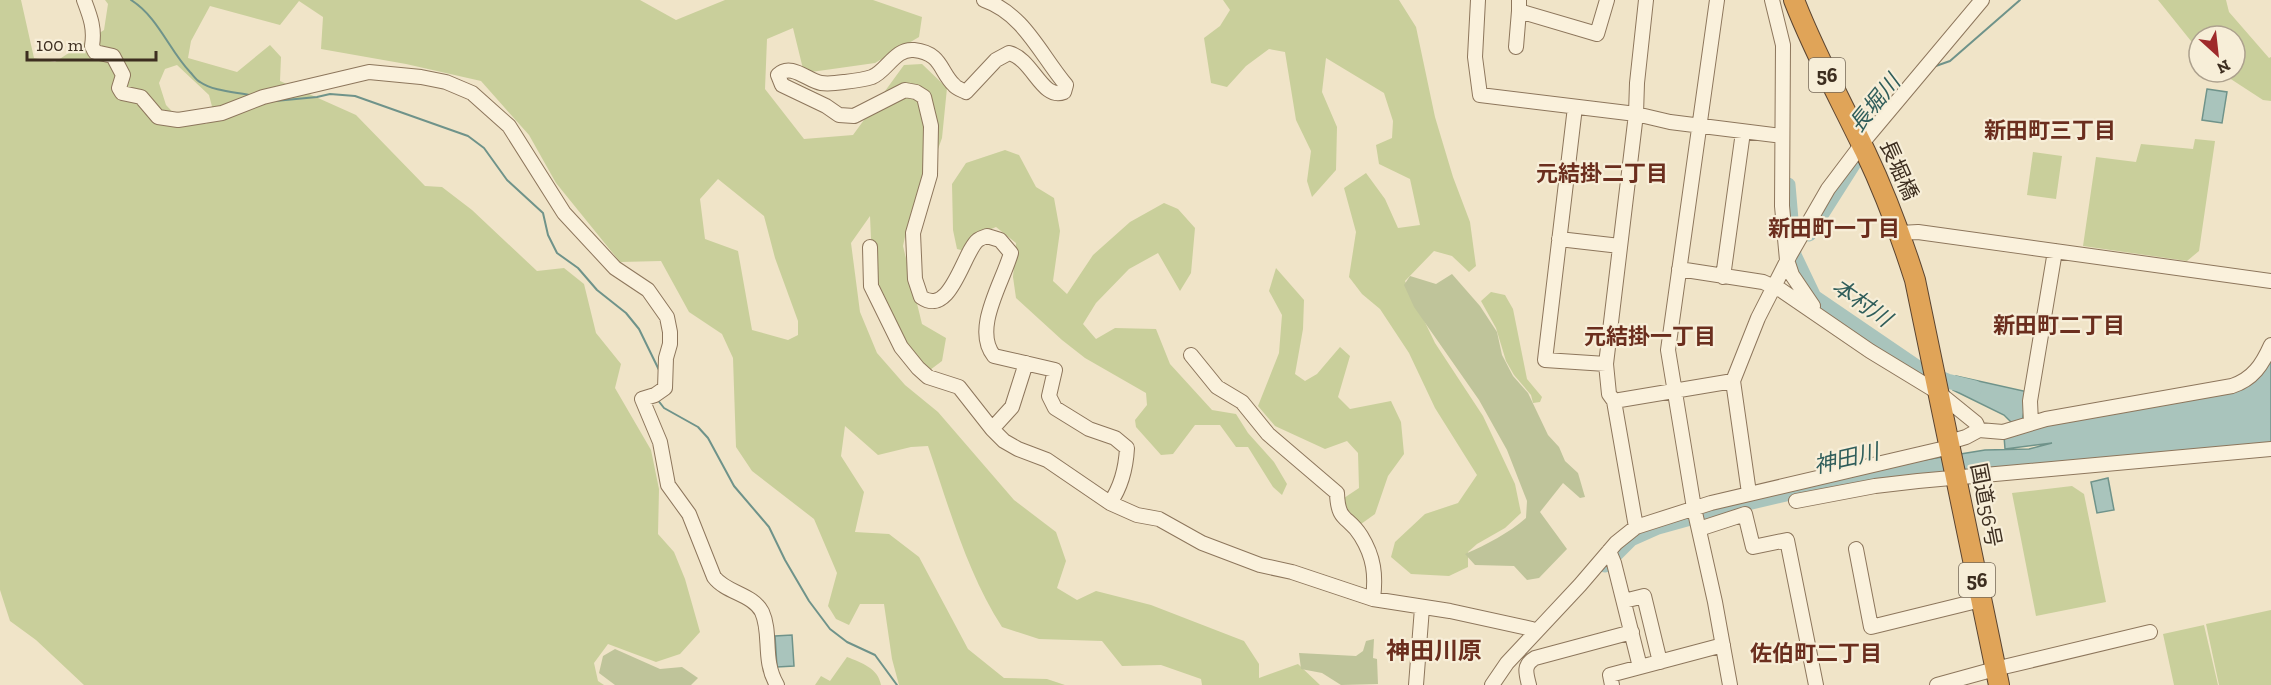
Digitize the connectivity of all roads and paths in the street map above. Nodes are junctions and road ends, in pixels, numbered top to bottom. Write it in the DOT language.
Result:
graph roads {
  1 [pos="84,0"];
  2 [pos="984,0"];
  3 [pos="1478,0"];
  4 [pos="1607,0"];
  5 [pos="1646,0"];
  6 [pos="1717,0"];
  7 [pos="1772,0"];
  8 [pos="1794,0"];
  9 [pos="1982,0"];
  10 [pos="1519,6"];
  11 [pos="1516,47"];
  12 [pos="1575,107"];
  13 [pos="1636,114"];
  14 [pos="1700,125"];
  15 [pos="1743,132"];
  16 [pos="1782,136"];
  17 [pos="1863,148"];
  18 [pos="1900,233"];
  19 [pos="1559,239"];
  20 [pos="1620,246"];
  21 [pos="870,247"];
  22 [pos="2055,251"];
  23 [pos="1791,253"];
  24 [pos="1679,269"];
  25 [pos="1723,277"];
  26 [pos="2271,281"];
  27 [pos="1775,286"];
  28 [pos="1813,311"];
  29 [pos="2271,345"];
  30 [pos="1191,355"];
  31 [pos="1026,363"];
  32 [pos="1606,364"];
  33 [pos="1733,381"];
  34 [pos="1937,382"];
  35 [pos="1674,391"];
  36 [pos="1614,401"];
  37 [pos="2031,423"];
  38 [pos="992,429"];
  39 [pos="1979,430"];
  40 [pos="1950,446"];
  41 [pos="2271,449"];
  42 [pos="1957,477"];
  43 [pos="1749,493"];
  44 [pos="1796,501"];
  45 [pos="1110,503"];
  46 [pos="1697,518"];
  47 [pos="1636,527"];
  48 [pos="1856,549"];
  49 [pos="1611,555"];
  50 [pos="1373,599"];
  51 [pos="1981,600"];
  52 [pos="1624,601"];
  53 [pos="1422,608"];
  54 [pos="1536,632"];
  55 [pos="1632,632"];
  56 [pos="2150,632"];
  57 [pos="1723,645"];
  58 [pos="1660,662"];
  59 [pos="1640,667"];
  60 [pos="1997,677"];
  61 [pos="777,685"];
  62 [pos="1416,685"];
  63 [pos="1492,685"];
  64 [pos="1529,685"];
  65 [pos="1612,685"];
  66 [pos="1730,685"];
  67 [pos="1816,685"];
  68 [pos="1937,685"];
  1 -- 61 [label="street"];
  2 -- 31 [label="street"];
  3 -- 12 [label="street"];
  4 -- 10 [label="street"];
  5 -- 13 [label="street"];
  6 -- 14 [label="street"];
  7 -- 16 [label="street"];
  8 -- 17 [label="highway, 長堀橋 / 56"];
  9 -- 17 [label="street"];
  10 -- 11 [label="street"];
  12 -- 13 [label="street"];
  12 -- 19 [label="street"];
  13 -- 14 [label="street"];
  13 -- 20 [label="street"];
  14 -- 15 [label="street"];
  14 -- 24 [label="street"];
  15 -- 16 [label="street"];
  15 -- 25 [label="street"];
  16 -- 23 [label="street"];
  17 -- 18 [label="highway, 長堀橋 / 56"];
  17 -- 23 [label="street"];
  18 -- 22 [label="street"];
  18 -- 34 [label="highway, 長堀橋 / 56"];
  19 -- 20 [label="street"];
  19 -- 32 [label="street"];
  20 -- 32 [label="street"];
  21 -- 38 [label="street"];
  22 -- 26 [label="street"];
  22 -- 37 [label="street"];
  23 -- 27 [label="street"];
  23 -- 28 [label="street"];
  24 -- 25 [label="street"];
  24 -- 35 [label="street"];
  25 -- 27 [label="street"];
  27 -- 28 [label="street"];
  27 -- 33 [label="street"];
  28 -- 34 [label="street"];
  29 -- 37 [label="street"];
  30 -- 50 [label="street"];
  31 -- 38 [label="street"];
  31 -- 45 [label="street"];
  32 -- 36 [label="street"];
  33 -- 35 [label="street"];
  33 -- 43 [label="street"];
  34 -- 39 [label="street"];
  34 -- 40 [label="highway, 国道56号 / 56"];
  35 -- 36 [label="street"];
  35 -- 46 [label="street"];
  36 -- 47 [label="street"];
  37 -- 39 [label="street"];
  38 -- 45 [label="street"];
  39 -- 40 [label="street"];
  40 -- 42 [label="highway, 国道56号 / 56"];
  40 -- 43 [label="street"];
  41 -- 42 [label="street"];
  42 -- 44 [label="street"];
  42 -- 51 [label="highway, 国道56号 / 56"];
  43 -- 46 [label="street"];
  45 -- 50 [label="street"];
  46 -- 47 [label="street"];
  46 -- 57 [label="street"];
  46 -- 67 [label="street"];
  47 -- 49 [label="street"];
  48 -- 51 [label="street"];
  49 -- 52 [label="street"];
  49 -- 54 [label="street"];
  50 -- 53 [label="street"];
  51 -- 60 [label="highway, 国道56号 / 56"];
  52 -- 55 [label="street"];
  52 -- 58 [label="street"];
  53 -- 54 [label="street"];
  53 -- 62 [label="street"];
  54 -- 63 [label="street"];
  55 -- 59 [label="street"];
  55 -- 64 [label="street"];
  56 -- 60 [label="street"];
  57 -- 58 [label="street"];
  57 -- 66 [label="street"];
  58 -- 59 [label="street"];
  59 -- 65 [label="street"];
  60 -- 68 [label="street"];
}
